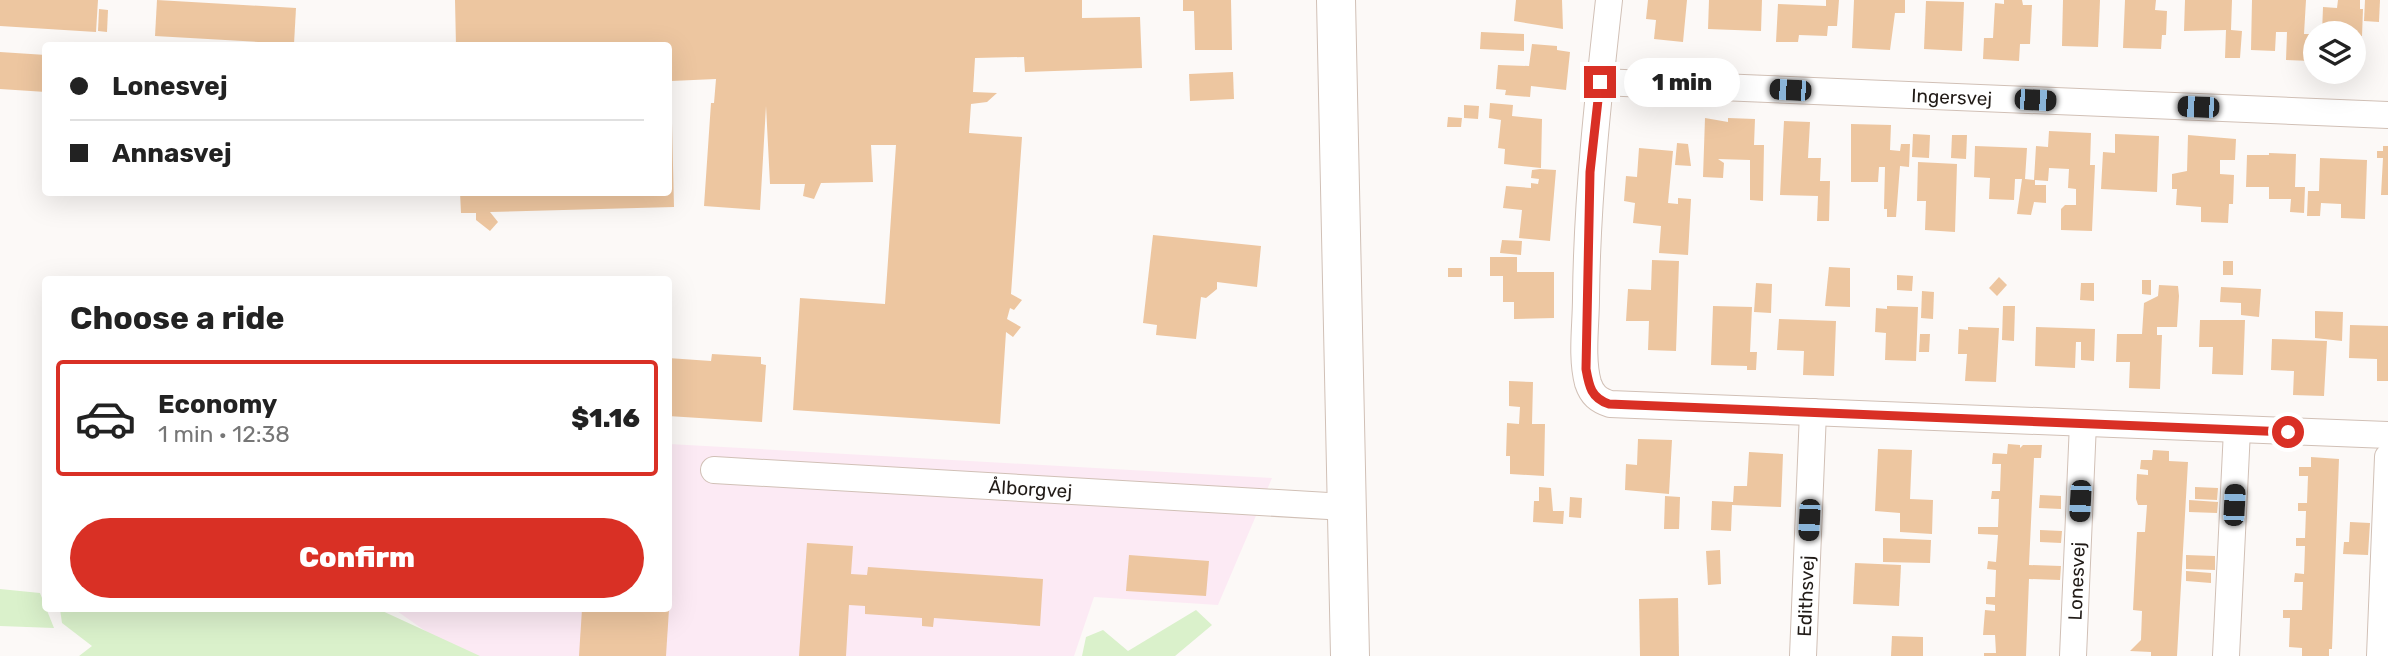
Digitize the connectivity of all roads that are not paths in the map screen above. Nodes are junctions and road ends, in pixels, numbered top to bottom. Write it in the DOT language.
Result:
graph roads {
  1 [pos="1336,0"];
  2 [pos="1609,0"];
  3 [pos="1600,82"];
  4 [pos="2388,115"];
  5 [pos="1813,412"];
  6 [pos="2083,423"];
  7 [pos="2237,430"];
  8 [pos="2388,436"];
  9 [pos="2388,457"];
  10 [pos="714,470"];
  11 [pos="1345,507"];
  12 [pos="1350,656"];
  13 [pos="1803,656"];
  14 [pos="2073,656"];
  15 [pos="2226,656"];
  16 [pos="2381,656"];
  1 -- 11 [label="main road"];
  2 -- 3 [label="street"];
  3 -- 4 [label="street, Ingersvej"];
  3 -- 5 [label="street"];
  5 -- 6 [label="street"];
  5 -- 13 [label="street, Edithsvej"];
  6 -- 7 [label="street"];
  6 -- 14 [label="street, Lonesvej"];
  7 -- 8 [label="street"];
  7 -- 15 [label="street"];
  9 -- 16 [label="street"];
  10 -- 11 [label="street, Ålborgvej"];
  11 -- 12 [label="main road"];
}
